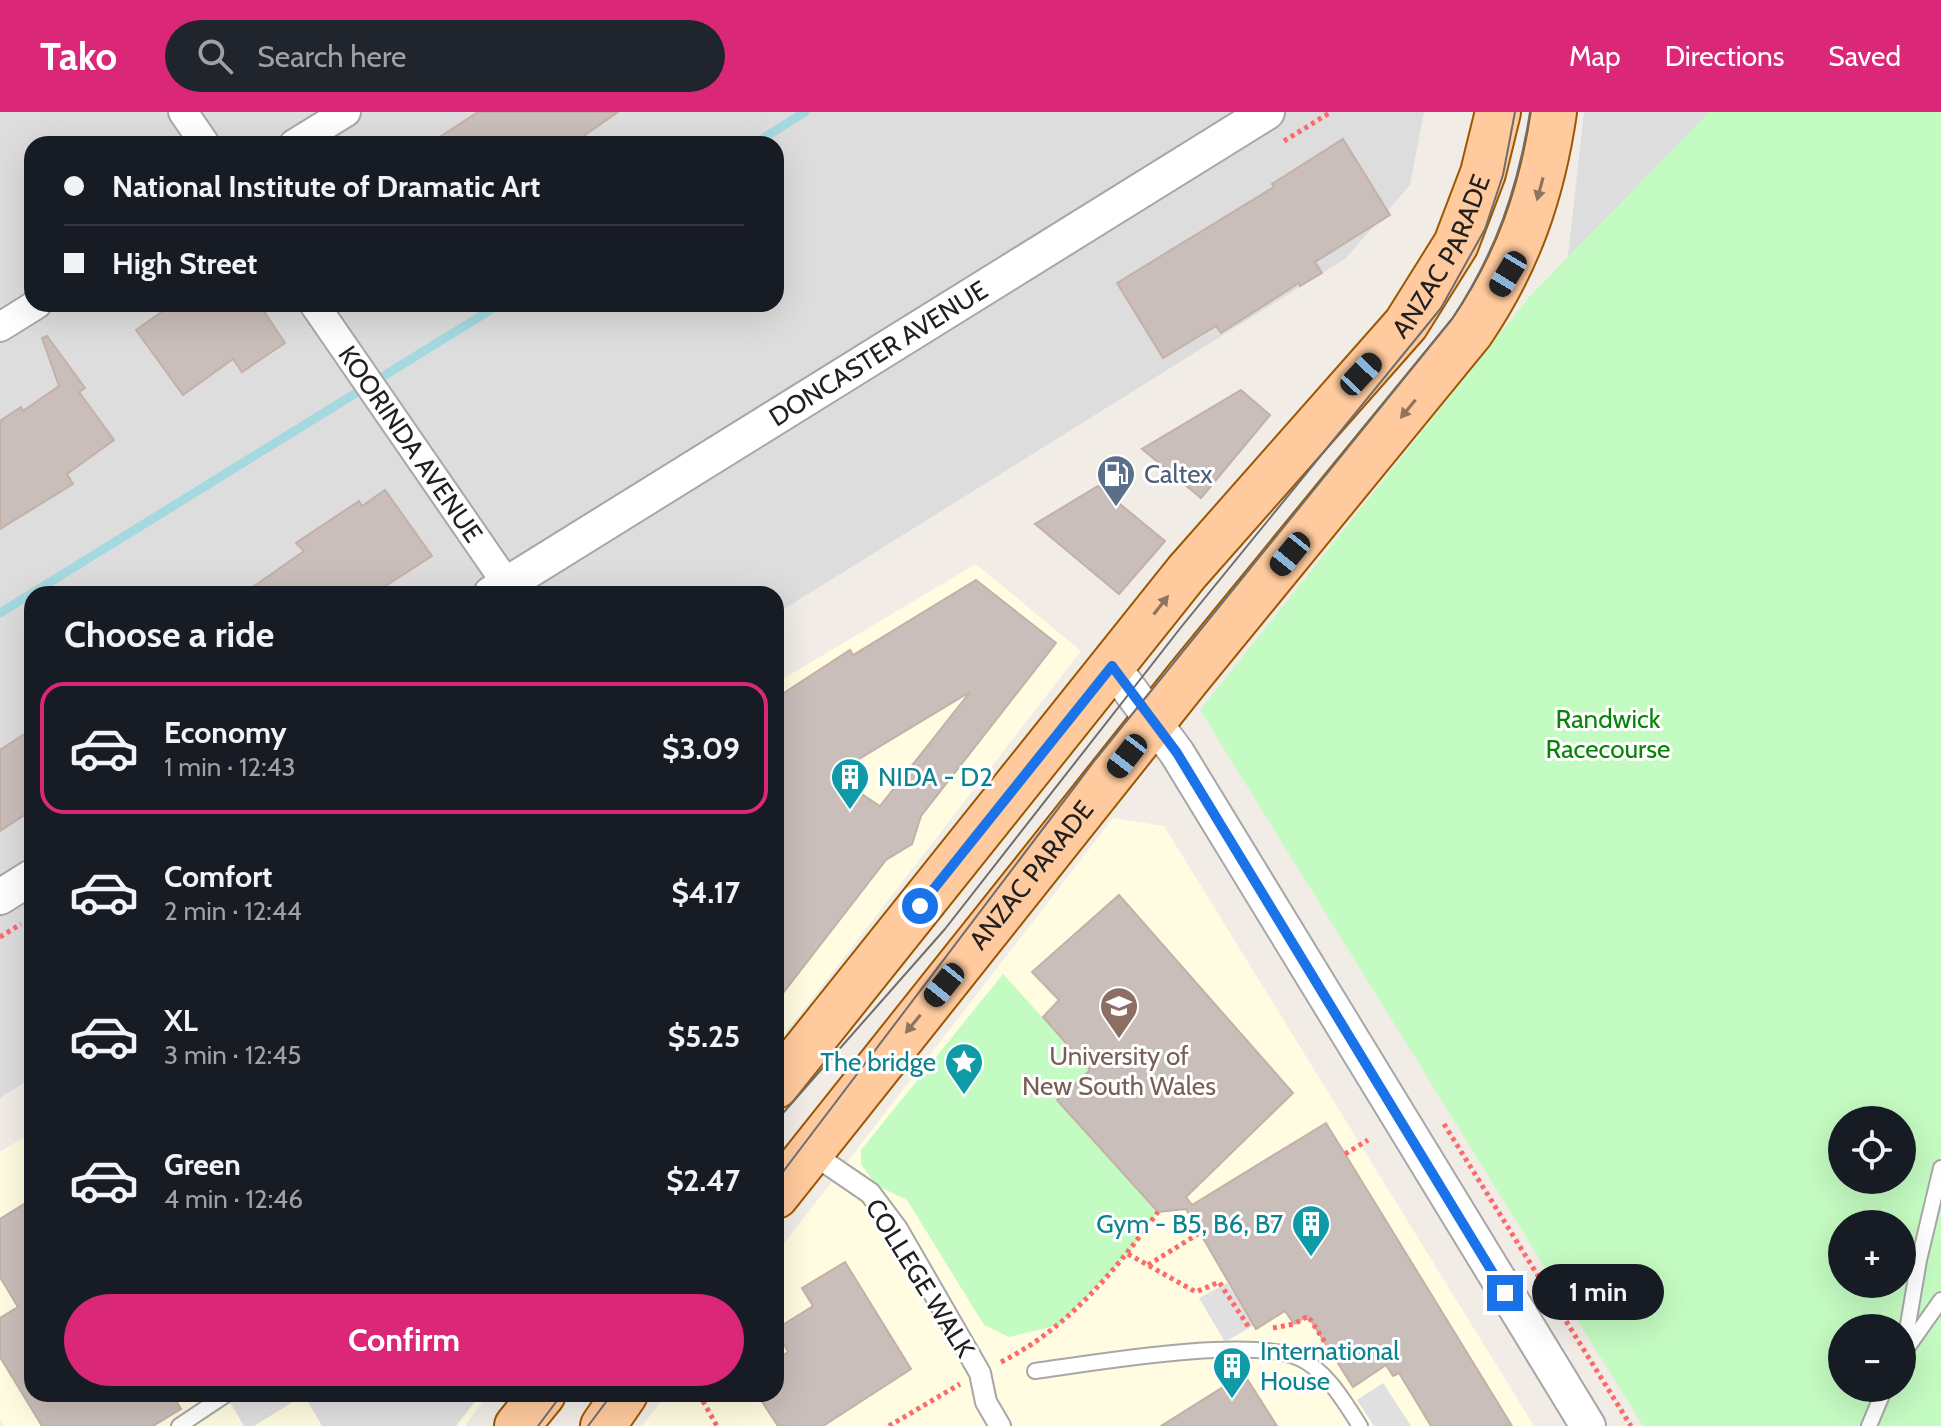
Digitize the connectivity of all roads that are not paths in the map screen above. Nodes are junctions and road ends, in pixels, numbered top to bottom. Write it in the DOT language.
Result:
graph roads {
  1 [pos="183,112"];
  2 [pos="346,112"];
  3 [pos="1267,112"];
  4 [pos="1498,112"];
  5 [pos="1554,112"];
  6 [pos="200,136"];
  7 [pos="307,136"];
  8 [pos="24,312"];
  9 [pos="319,312"];
  10 [pos="0,327"];
  11 [pos="497,586"];
  12 [pos="504,586"];
  13 [pos="1112,666"];
  14 [pos="1154,722"];
  15 [pos="24,882"];
  16 [pos="0,897"];
  17 [pos="784,1076"];
  18 [pos="810,1152"];
  19 [pos="1941,1168"];
  20 [pos="784,1186"];
  21 [pos="1941,1300"];
  22 [pos="1909,1314"];
  23 [pos="1916,1335"];
  24 [pos="1035,1371"];
  25 [pos="215,1402"];
  26 [pos="536,1402"];
  27 [pos="620,1402"];
  28 [pos="1879,1402"];
  29 [pos="1585,1425"];
  30 [pos="179,1426"];
  31 [pos="517,1426"];
  32 [pos="603,1426"];
  33 [pos="1000,1426"];
  34 [pos="1360,1426"];
  35 [pos="1869,1426"];
  1 -- 6 [label="street"];
  2 -- 7 [label="street"];
  3 -- 12 [label="street, DONCASTER AVENUE"];
  13 -- 4 [label="main road, ANZAC PARADE, one-way"];
  5 -- 14 [label="main road, ANZAC PARADE, one-way"];
  8 -- 10 [label="street"];
  9 -- 11 [label="street, KOORINDA AVENUE"];
  13 -- 14 [label="street"];
  13 -- 17 [label="main road, ANZAC PARADE"];
  14 -- 18 [label="main road, ANZAC PARADE, one-way"];
  14 -- 29 [label="street"];
  15 -- 16 [label="street"];
  18 -- 20 [label="main road, ANZAC PARADE"];
  18 -- 33 [label="street, COLLEGE WALK"];
  19 -- 22 [label="lane"];
  21 -- 23 [label="lane"];
  24 -- 34 [label="lane"];
  25 -- 30 [label="lane"];
  26 -- 31 [label="main road"];
  27 -- 32 [label="main road"];
  28 -- 35 [label="lane"];
}
